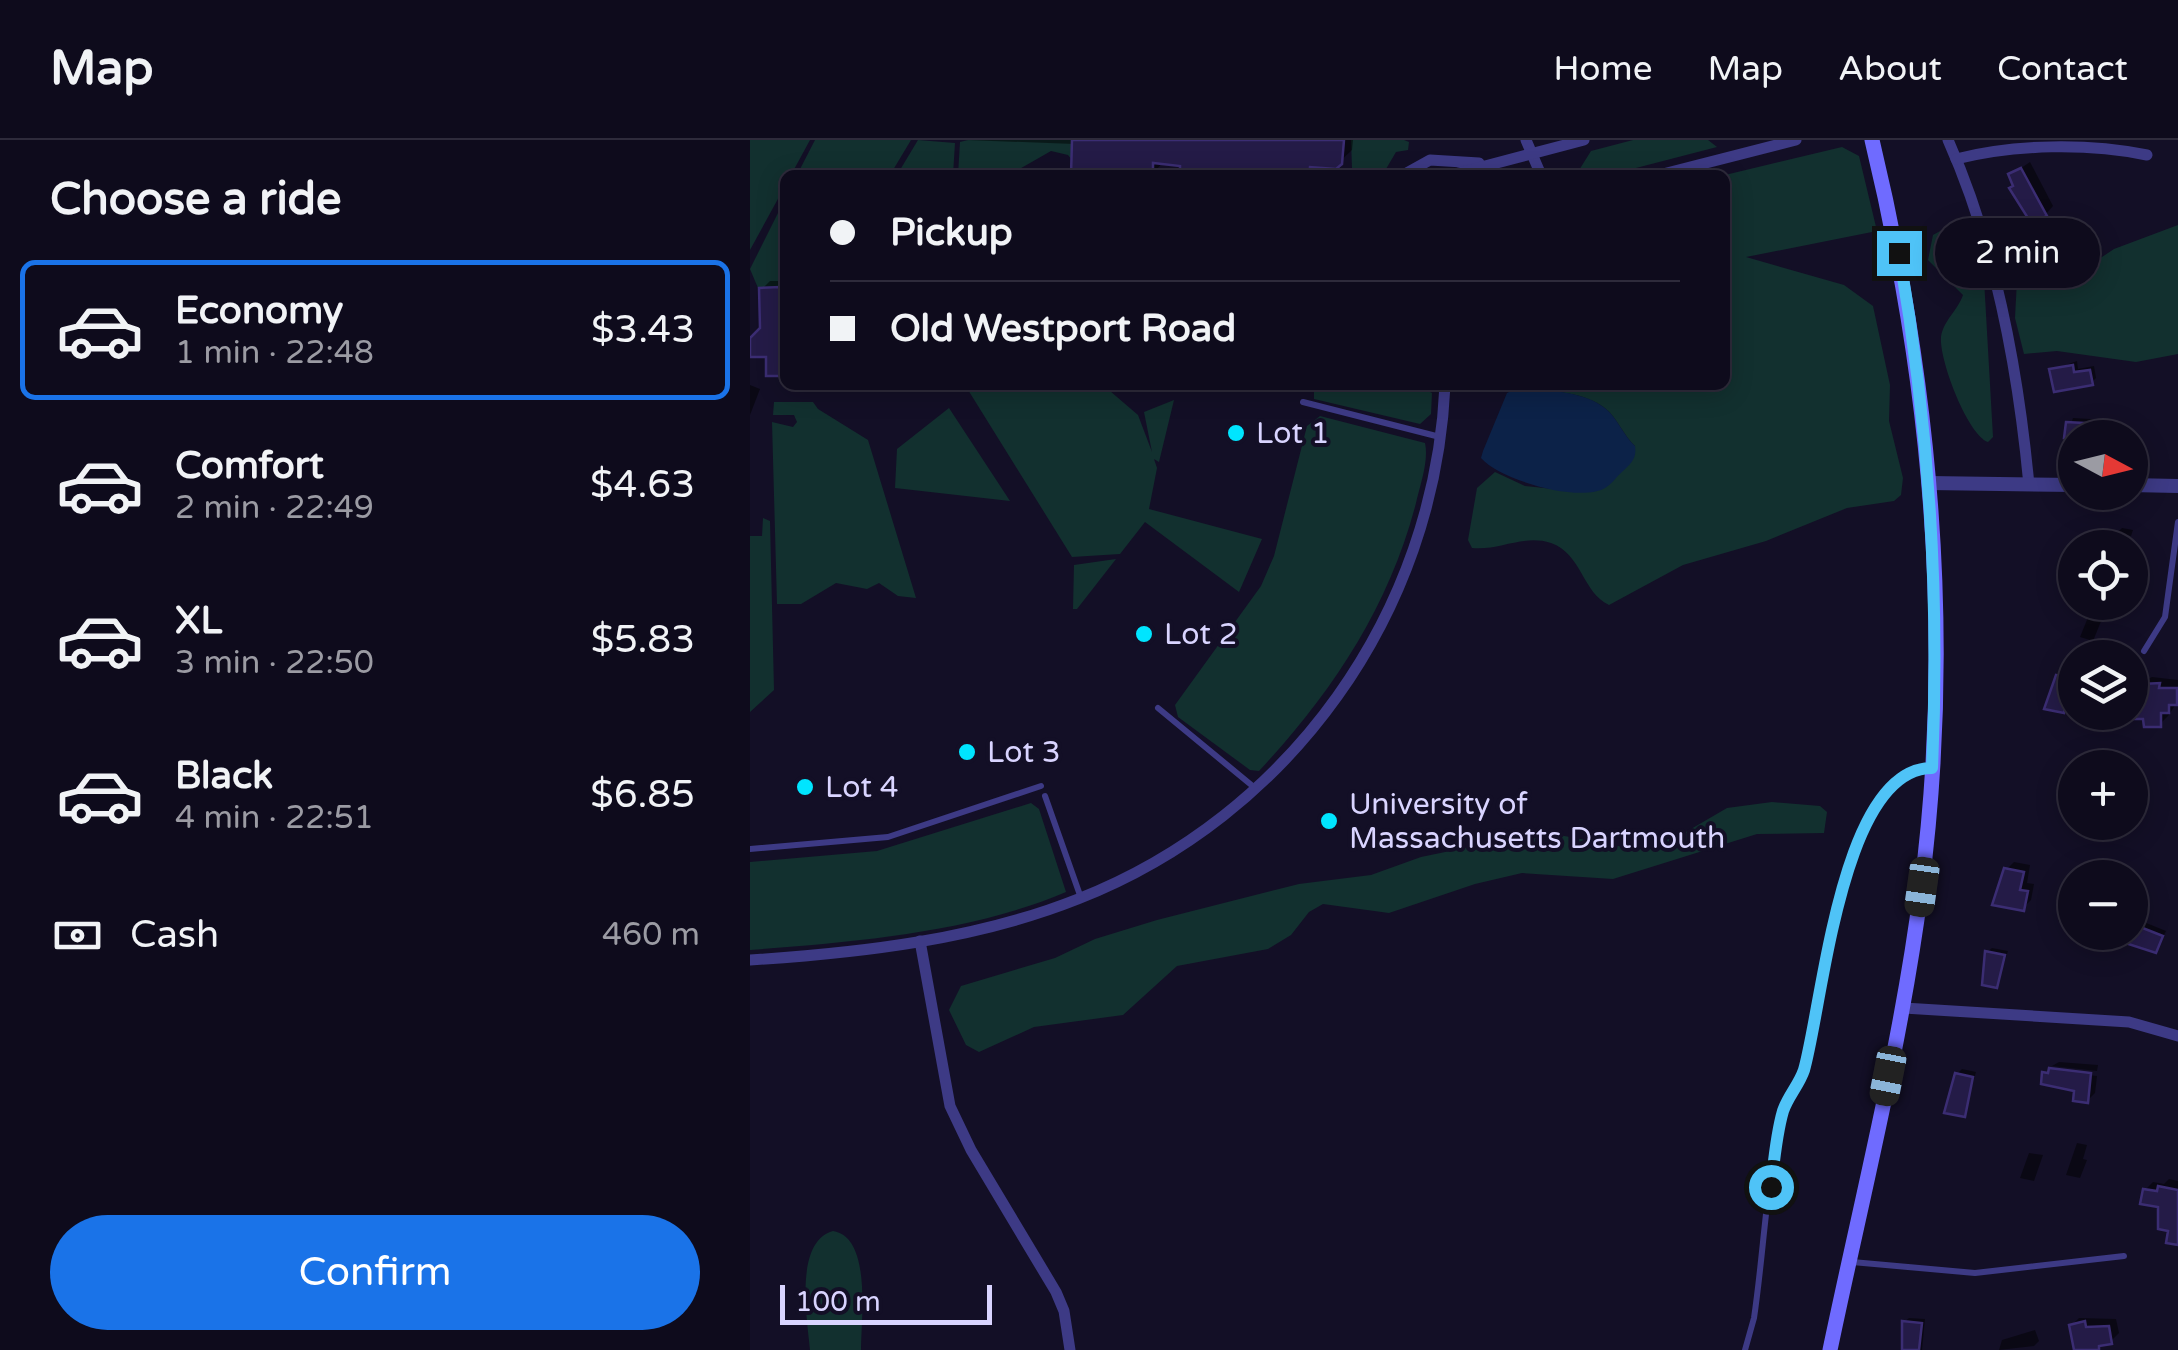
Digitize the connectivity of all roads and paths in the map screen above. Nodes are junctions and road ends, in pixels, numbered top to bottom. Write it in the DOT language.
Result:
graph roads {
  1 [pos="1526,140"];
  2 [pos="1584,140"];
  3 [pos="1796,140"];
  4 [pos="1872,140"];
  5 [pos="1948,140"];
  6 [pos="1533,153"];
  7 [pos="2147,155"];
  8 [pos="1956,159"];
  9 [pos="1498,162"];
  10 [pos="1412,170"];
  11 [pos="1469,170"];
  12 [pos="1539,170"];
  13 [pos="1679,170"];
  14 [pos="1445,390"];
  15 [pos="1303,402"];
  16 [pos="1441,437"];
  17 [pos="1929,483"];
  18 [pos="2029,485"];
  19 [pos="2058,485"];
  20 [pos="2148,486"];
  21 [pos="2178,486"];
  22 [pos="2178,496"];
  23 [pos="2178,522"];
  24 [pos="2148,644"];
  25 [pos="1158,708"];
  26 [pos="1932,768"];
  27 [pos="1041,786"];
  28 [pos="1256,788"];
  29 [pos="1044,796"];
  30 [pos="750,850"];
  31 [pos="1081,898"];
  32 [pos="920,941"];
  33 [pos="750,960"];
  34 [pos="1904,1008"];
  35 [pos="2178,1036"];
  36 [pos="2124,1256"];
  37 [pos="1848,1262"];
  38 [pos="1070,1350"];
  39 [pos="1745,1350"];
  40 [pos="1830,1350"];
  1 -- 6 [label="street"];
  2 -- 6 [label="street"];
  3 -- 13 [label="street"];
  4 -- 17 [label="main road"];
  5 -- 8 [label="street"];
  6 -- 9 [label="street"];
  6 -- 12 [label="street"];
  7 -- 8 [label="street"];
  8 -- 18 [label="street"];
  9 -- 10 [label="street"];
  9 -- 11 [label="street"];
  14 -- 16 [label="street"];
  15 -- 16 [label="lane"];
  16 -- 28 [label="street"];
  17 -- 18 [label="street"];
  17 -- 26 [label="main road"];
  18 -- 19 [label="street"];
  20 -- 21 [label="street"];
  21 -- 22 [label="lane"];
  23 -- 24 [label="lane"];
  25 -- 28 [label="lane"];
  26 -- 34 [label="main road"];
  26 -- 39 [label="lane"];
  27 -- 30 [label="lane"];
  28 -- 31 [label="street"];
  29 -- 31 [label="lane"];
  31 -- 32 [label="street"];
  32 -- 33 [label="street"];
  32 -- 38 [label="street"];
  34 -- 35 [label="street"];
  34 -- 37 [label="main road"];
  36 -- 37 [label="lane"];
  37 -- 40 [label="main road"];
}
